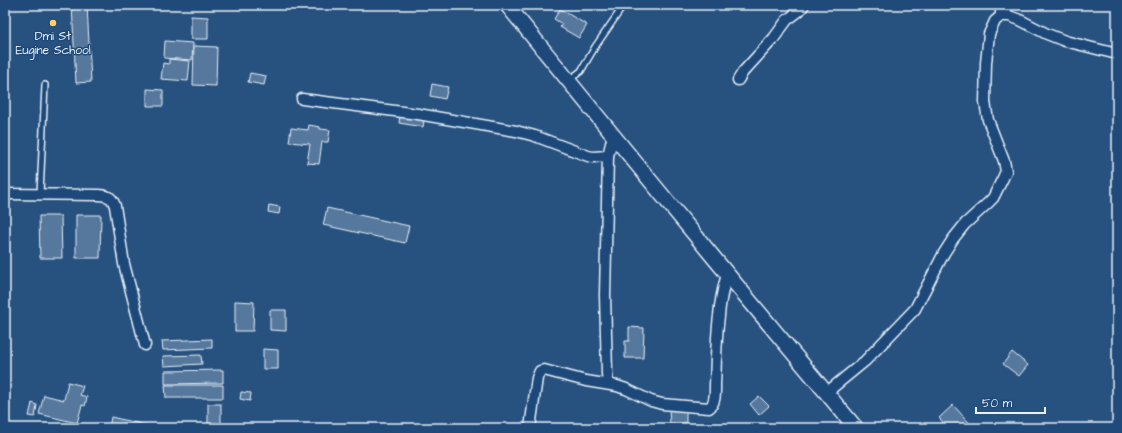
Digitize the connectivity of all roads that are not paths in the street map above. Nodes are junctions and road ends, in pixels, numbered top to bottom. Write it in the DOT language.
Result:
graph roads {
  1 [pos="507,5"];
  2 [pos="624,5"];
  3 [pos="804,5"];
  4 [pos="1002,5"];
  5 [pos="1000,16"];
  6 [pos="1117,54"];
  7 [pos="568,80"];
  8 [pos="738,80"];
  9 [pos="45,85"];
  10 [pos="302,99"];
  11 [pos="613,136"];
  12 [pos="608,156"];
  13 [pos="5,194"];
  14 [pos="40,194"];
  15 [pos="727,274"];
  16 [pos="145,345"];
  17 [pos="608,384"];
  18 [pos="826,393"];
  19 [pos="530,428"];
  20 [pos="856,428"];
  1 -- 7 [label="street"];
  2 -- 7 [label="lane"];
  3 -- 8 [label="street"];
  4 -- 5 [label="street"];
  5 -- 6 [label="street"];
  5 -- 18 [label="street"];
  7 -- 11 [label="street"];
  9 -- 14 [label="lane"];
  10 -- 12 [label="street"];
  11 -- 12 [label="street"];
  11 -- 15 [label="street"];
  12 -- 17 [label="street"];
  13 -- 14 [label="street"];
  14 -- 16 [label="street"];
  15 -- 17 [label="street"];
  15 -- 18 [label="street"];
  17 -- 19 [label="street"];
  18 -- 20 [label="street"];
}
